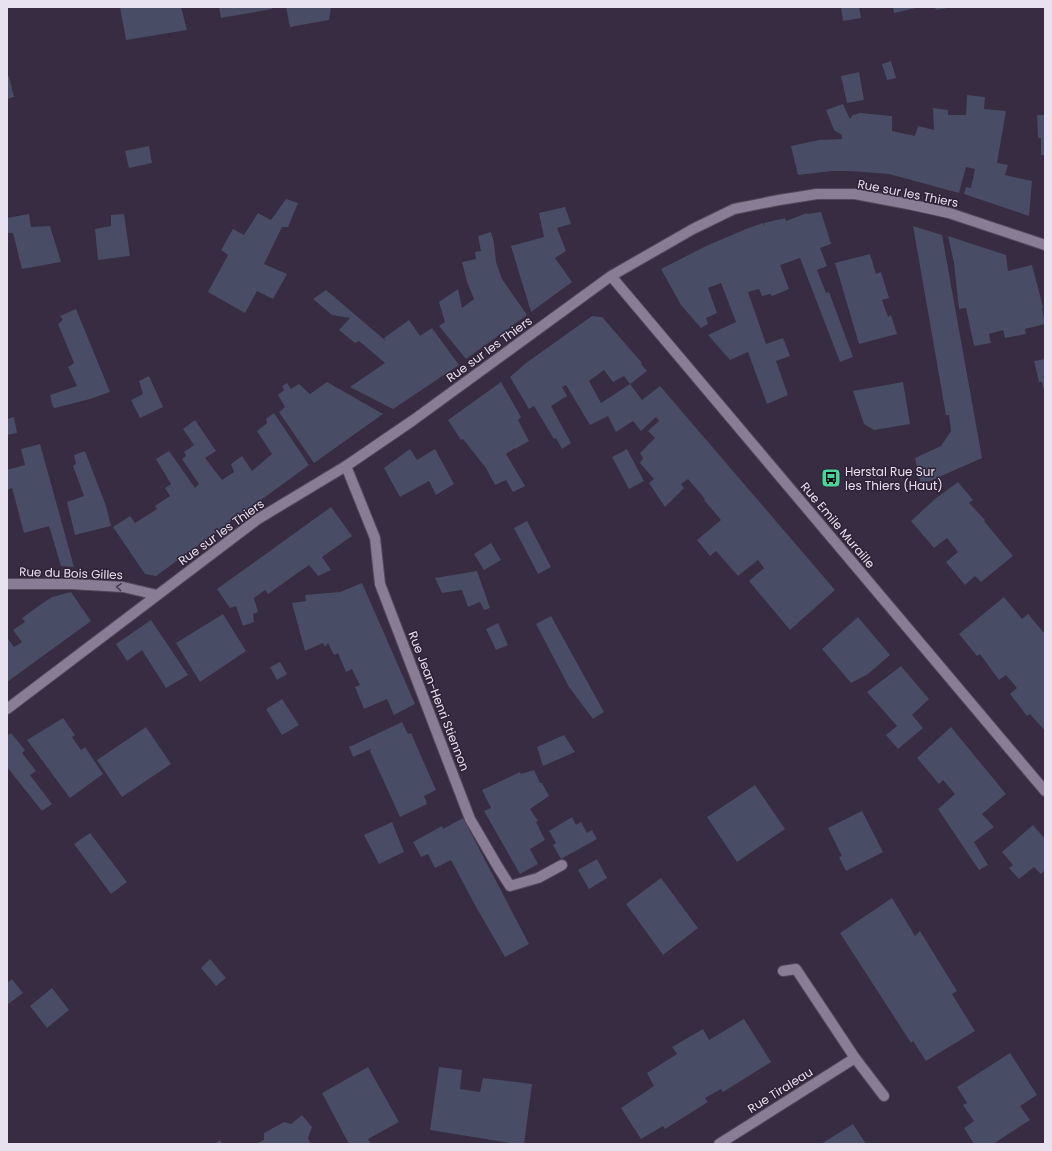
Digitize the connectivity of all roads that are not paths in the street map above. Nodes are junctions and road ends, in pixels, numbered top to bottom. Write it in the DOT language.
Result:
graph roads {
  1 [pos="1045,245"];
  2 [pos="611,276"];
  3 [pos="346,466"];
  4 [pos="7,584"];
  5 [pos="157,595"];
  6 [pos="7,709"];
  7 [pos="1045,791"];
  8 [pos="562,865"];
  9 [pos="783,971"];
  10 [pos="855,1058"];
  11 [pos="884,1096"];
  12 [pos="719,1144"];
  1 -- 2 [label="street, Rue sur les Thiers"];
  2 -- 3 [label="street, Rue sur les Thiers"];
  2 -- 7 [label="street, Rue Emile Muraille"];
  3 -- 5 [label="street, Rue sur les Thiers"];
  3 -- 8 [label="street, Rue Jean-Henri Stiennon"];
  5 -- 4 [label="street, Rue du Bois Gilles, one-way"];
  5 -- 6 [label="street, Rue sur les Thiers"];
  9 -- 10 [label="street"];
  10 -- 11 [label="street"];
  10 -- 12 [label="street, Rue Tiraleau"];
}
